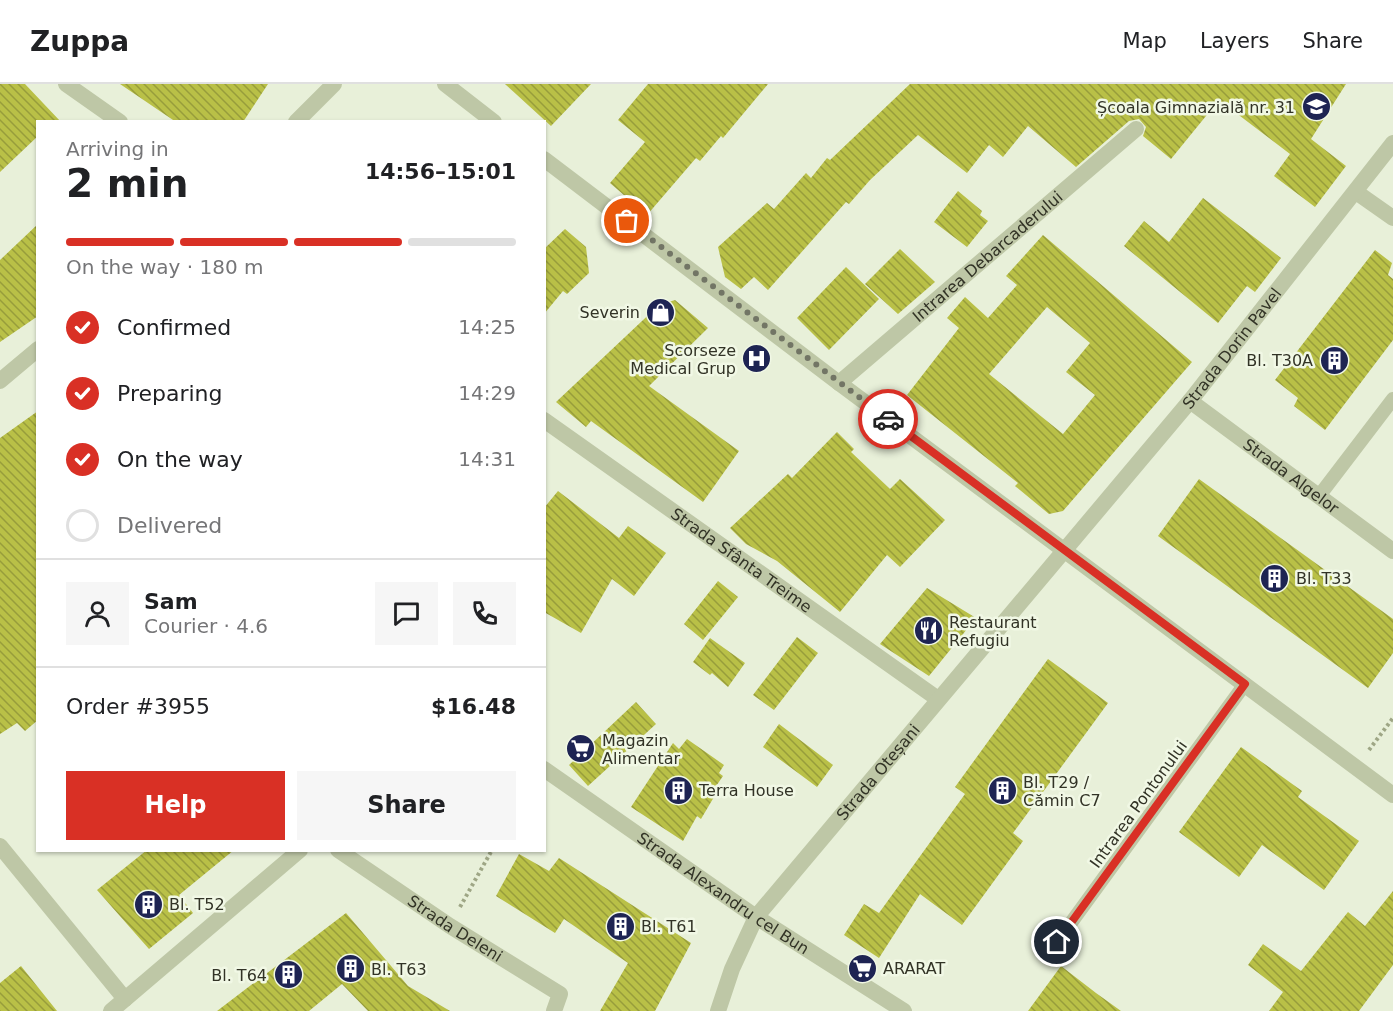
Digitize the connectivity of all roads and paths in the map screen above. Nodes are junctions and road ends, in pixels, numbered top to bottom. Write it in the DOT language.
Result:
graph roads {
  1 [pos="66,84"];
  2 [pos="334,84"];
  3 [pos="445,84"];
  4 [pos="117,120"];
  5 [pos="298,120"];
  6 [pos="492,120"];
  7 [pos="1136,129"];
  8 [pos="1393,143"];
  9 [pos="546,161"];
  10 [pos="1356,192"];
  11 [pos="1393,218"];
  12 [pos="36,351"];
  13 [pos="0,381"];
  14 [pos="839,383"];
  15 [pos="1393,399"];
  16 [pos="1190,401"];
  17 [pos="546,421"];
  18 [pos="1319,496"];
  19 [pos="1064,550"];
  20 [pos="1393,551"];
  21 [pos="1245,684"];
  22 [pos="938,699"];
  23 [pos="1393,718"];
  24 [pos="1356,767"];
  25 [pos="546,770"];
  26 [pos="1393,795"];
  27 [pos="0,846"];
  28 [pos="298,852"];
  29 [pos="341,852"];
  30 [pos="491,852"];
  31 [pos="756,917"];
  32 [pos="450,926"];
  33 [pos="1057,942"];
  34 [pos="125,999"];
  35 [pos="111,1011"];
  36 [pos="554,1011"];
  37 [pos="718,1011"];
  38 [pos="904,1011"];
  1 -- 4 [label="street"];
  2 -- 5 [label="street"];
  3 -- 6 [label="street"];
  7 -- 14 [label="street, Intrarea Debarcaderului"];
  8 -- 10 [label="street, Strada Dorin Pavel"];
  9 -- 14 [label="street"];
  10 -- 11 [label="street"];
  10 -- 16 [label="street, Strada Dorin Pavel"];
  12 -- 13 [label="street"];
  14 -- 19 [label="street"];
  15 -- 18 [label="lane"];
  16 -- 18 [label="street, Strada Algelor"];
  16 -- 19 [label="street, Strada Dorin Pavel"];
  17 -- 22 [label="street, Strada Sfânta Treime"];
  18 -- 20 [label="street, Strada Algelor"];
  19 -- 21 [label="street"];
  19 -- 22 [label="street, Strada Oteșani"];
  21 -- 24 [label="street"];
  21 -- 33 [label="lane, Intrarea Pontonului"];
  22 -- 31 [label="street, Strada Oteșani"];
  23 -- 24 [label="path"];
  24 -- 26 [label="street"];
  25 -- 31 [label="street, Strada Alexandru cel Bun"];
  27 -- 34 [label="street"];
  28 -- 34 [label="street"];
  29 -- 32 [label="street, Strada Deleni"];
  30 -- 32 [label="path"];
  31 -- 37 [label="street, Strada Oteșani"];
  31 -- 38 [label="street, Strada Alexandru cel Bun"];
  32 -- 36 [label="street, Strada Deleni"];
  34 -- 35 [label="street"];
}
